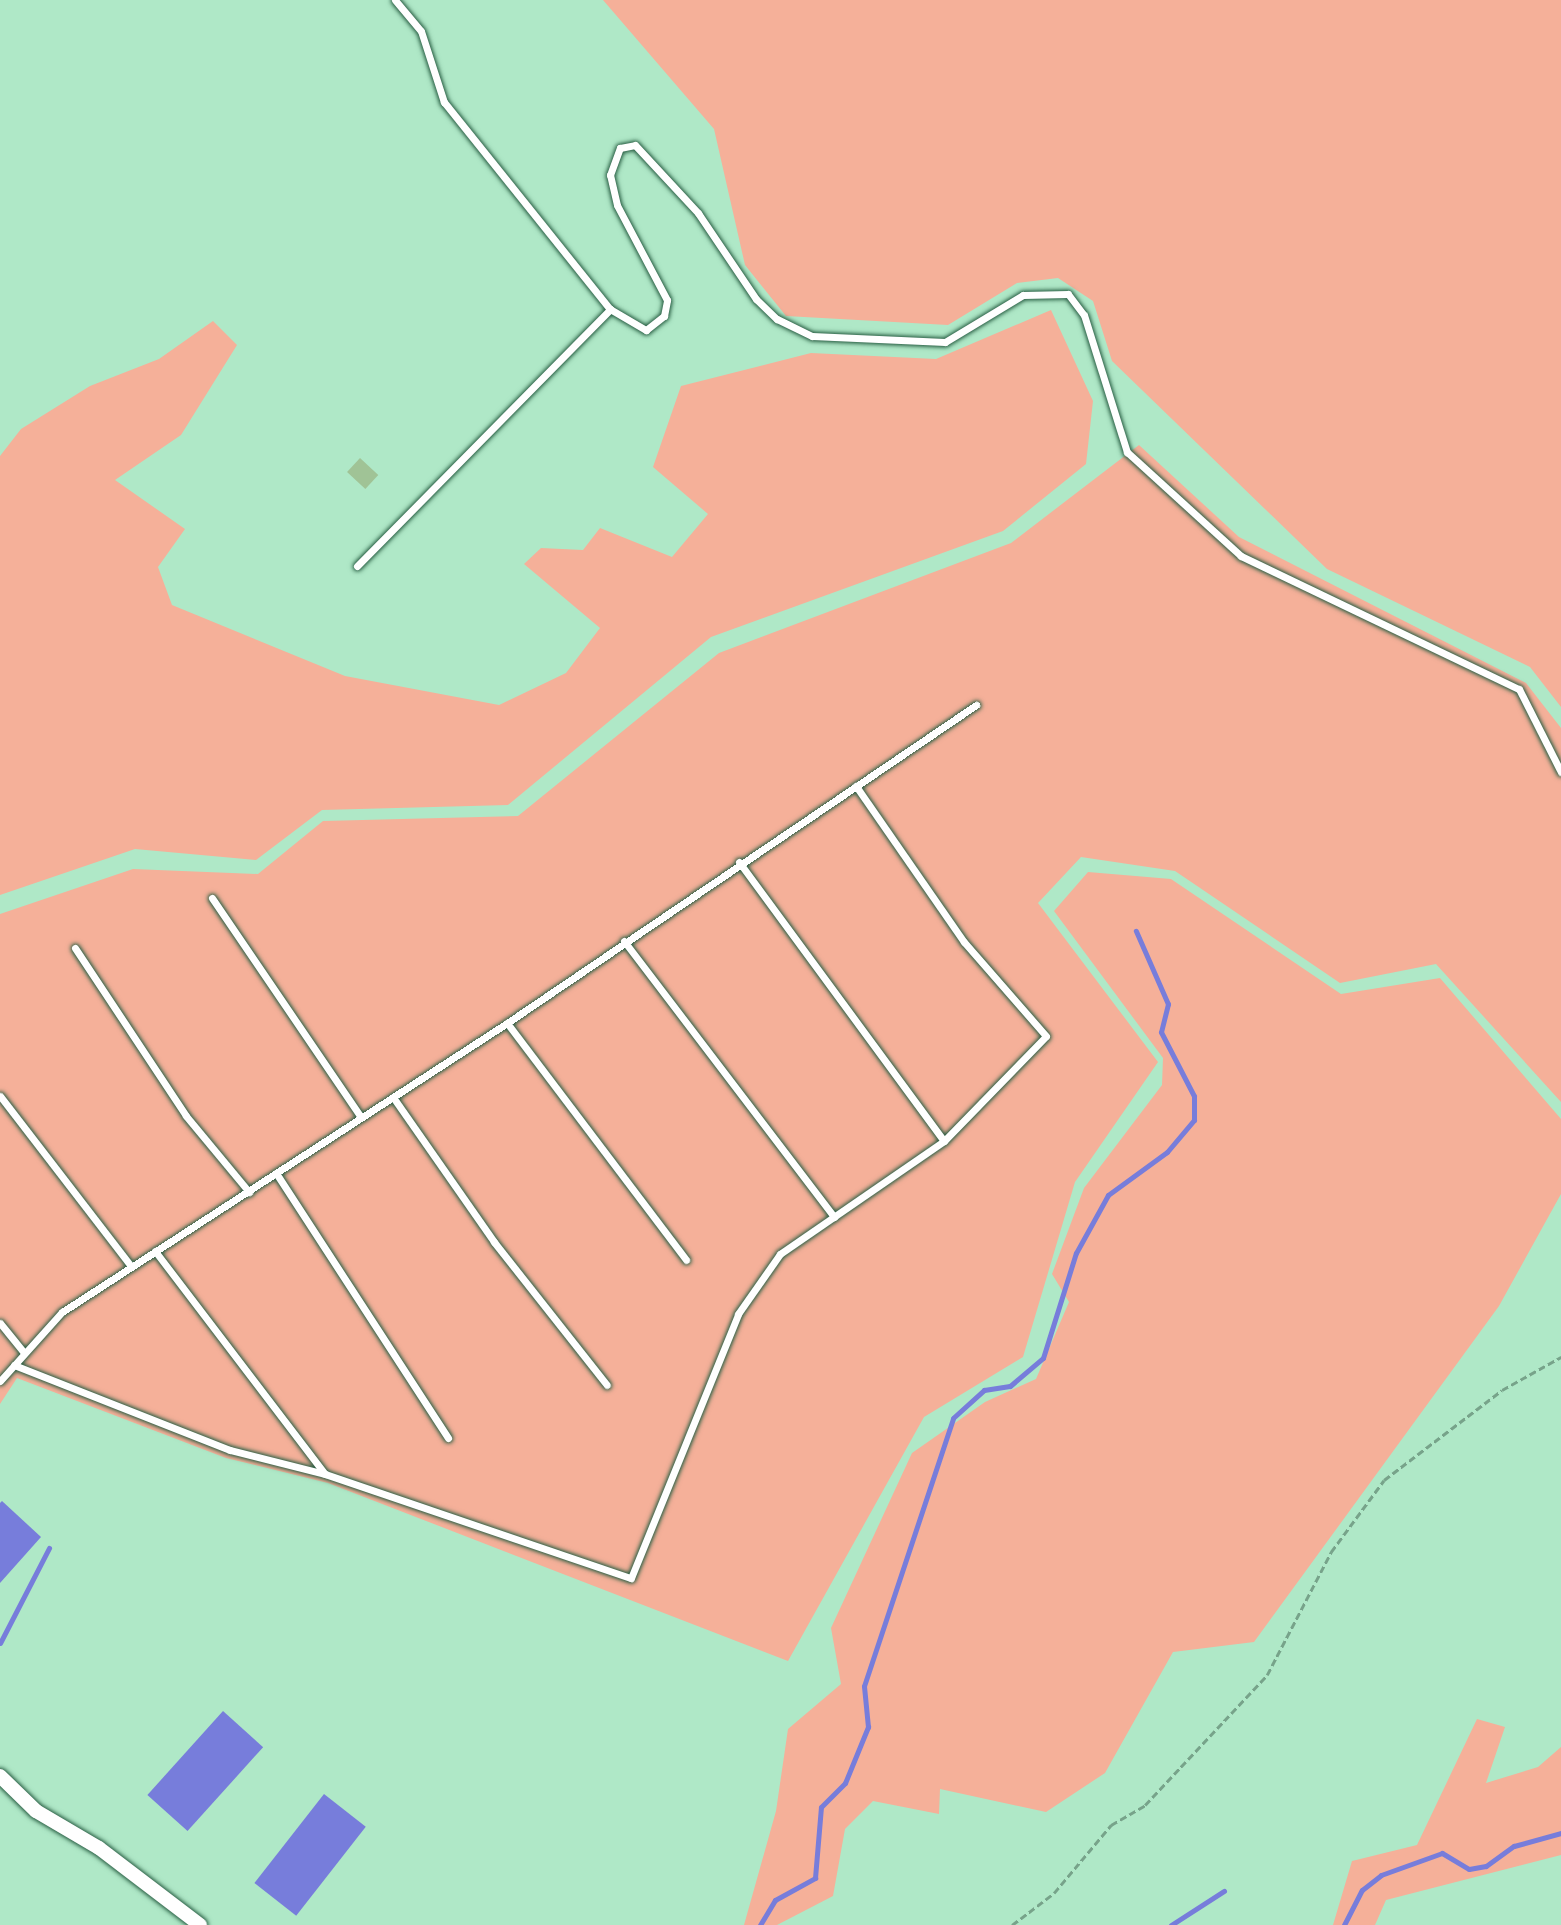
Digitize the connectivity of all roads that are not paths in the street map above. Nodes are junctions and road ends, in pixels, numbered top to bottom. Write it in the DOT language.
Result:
graph roads {
  1 [pos="395,0"];
  2 [pos="610,309"];
  3 [pos="357,566"];
  4 [pos="976,705"];
  5 [pos="1561,772"];
  6 [pos="856,786"];
  7 [pos="738,862"];
  8 [pos="212,898"];
  9 [pos="624,941"];
  10 [pos="75,948"];
  11 [pos="507,1023"];
  12 [pos="0,1096"];
  13 [pos="393,1097"];
  14 [pos="360,1116"];
  15 [pos="944,1142"];
  16 [pos="276,1173"];
  17 [pos="249,1192"];
  18 [pos="834,1217"];
  19 [pos="155,1251"];
  20 [pos="686,1260"];
  21 [pos="131,1266"];
  22 [pos="0,1323"];
  23 [pos="24,1353"];
  24 [pos="14,1365"];
  25 [pos="0,1381"];
  26 [pos="607,1385"];
  27 [pos="448,1438"];
  28 [pos="325,1474"];
  29 [pos="0,1776"];
  30 [pos="200,1925"];
  1 -- 2 [label="lane"];
  2 -- 3 [label="lane"];
  2 -- 5 [label="lane"];
  4 -- 6 [label="lane"];
  6 -- 7 [label="lane"];
  6 -- 15 [label="lane"];
  7 -- 9 [label="lane"];
  7 -- 15 [label="lane"];
  8 -- 14 [label="lane"];
  9 -- 11 [label="lane"];
  9 -- 18 [label="lane"];
  10 -- 17 [label="lane"];
  11 -- 13 [label="lane"];
  11 -- 20 [label="lane"];
  12 -- 21 [label="lane"];
  13 -- 14 [label="lane"];
  13 -- 26 [label="lane"];
  14 -- 16 [label="lane"];
  15 -- 18 [label="lane"];
  16 -- 17 [label="lane"];
  16 -- 27 [label="lane"];
  17 -- 19 [label="lane"];
  18 -- 28 [label="lane"];
  19 -- 21 [label="lane"];
  19 -- 28 [label="lane"];
  21 -- 23 [label="lane"];
  22 -- 23 [label="lane"];
  23 -- 24 [label="lane"];
  24 -- 25 [label="lane"];
  24 -- 28 [label="lane"];
  29 -- 30 [label="street"];
}
